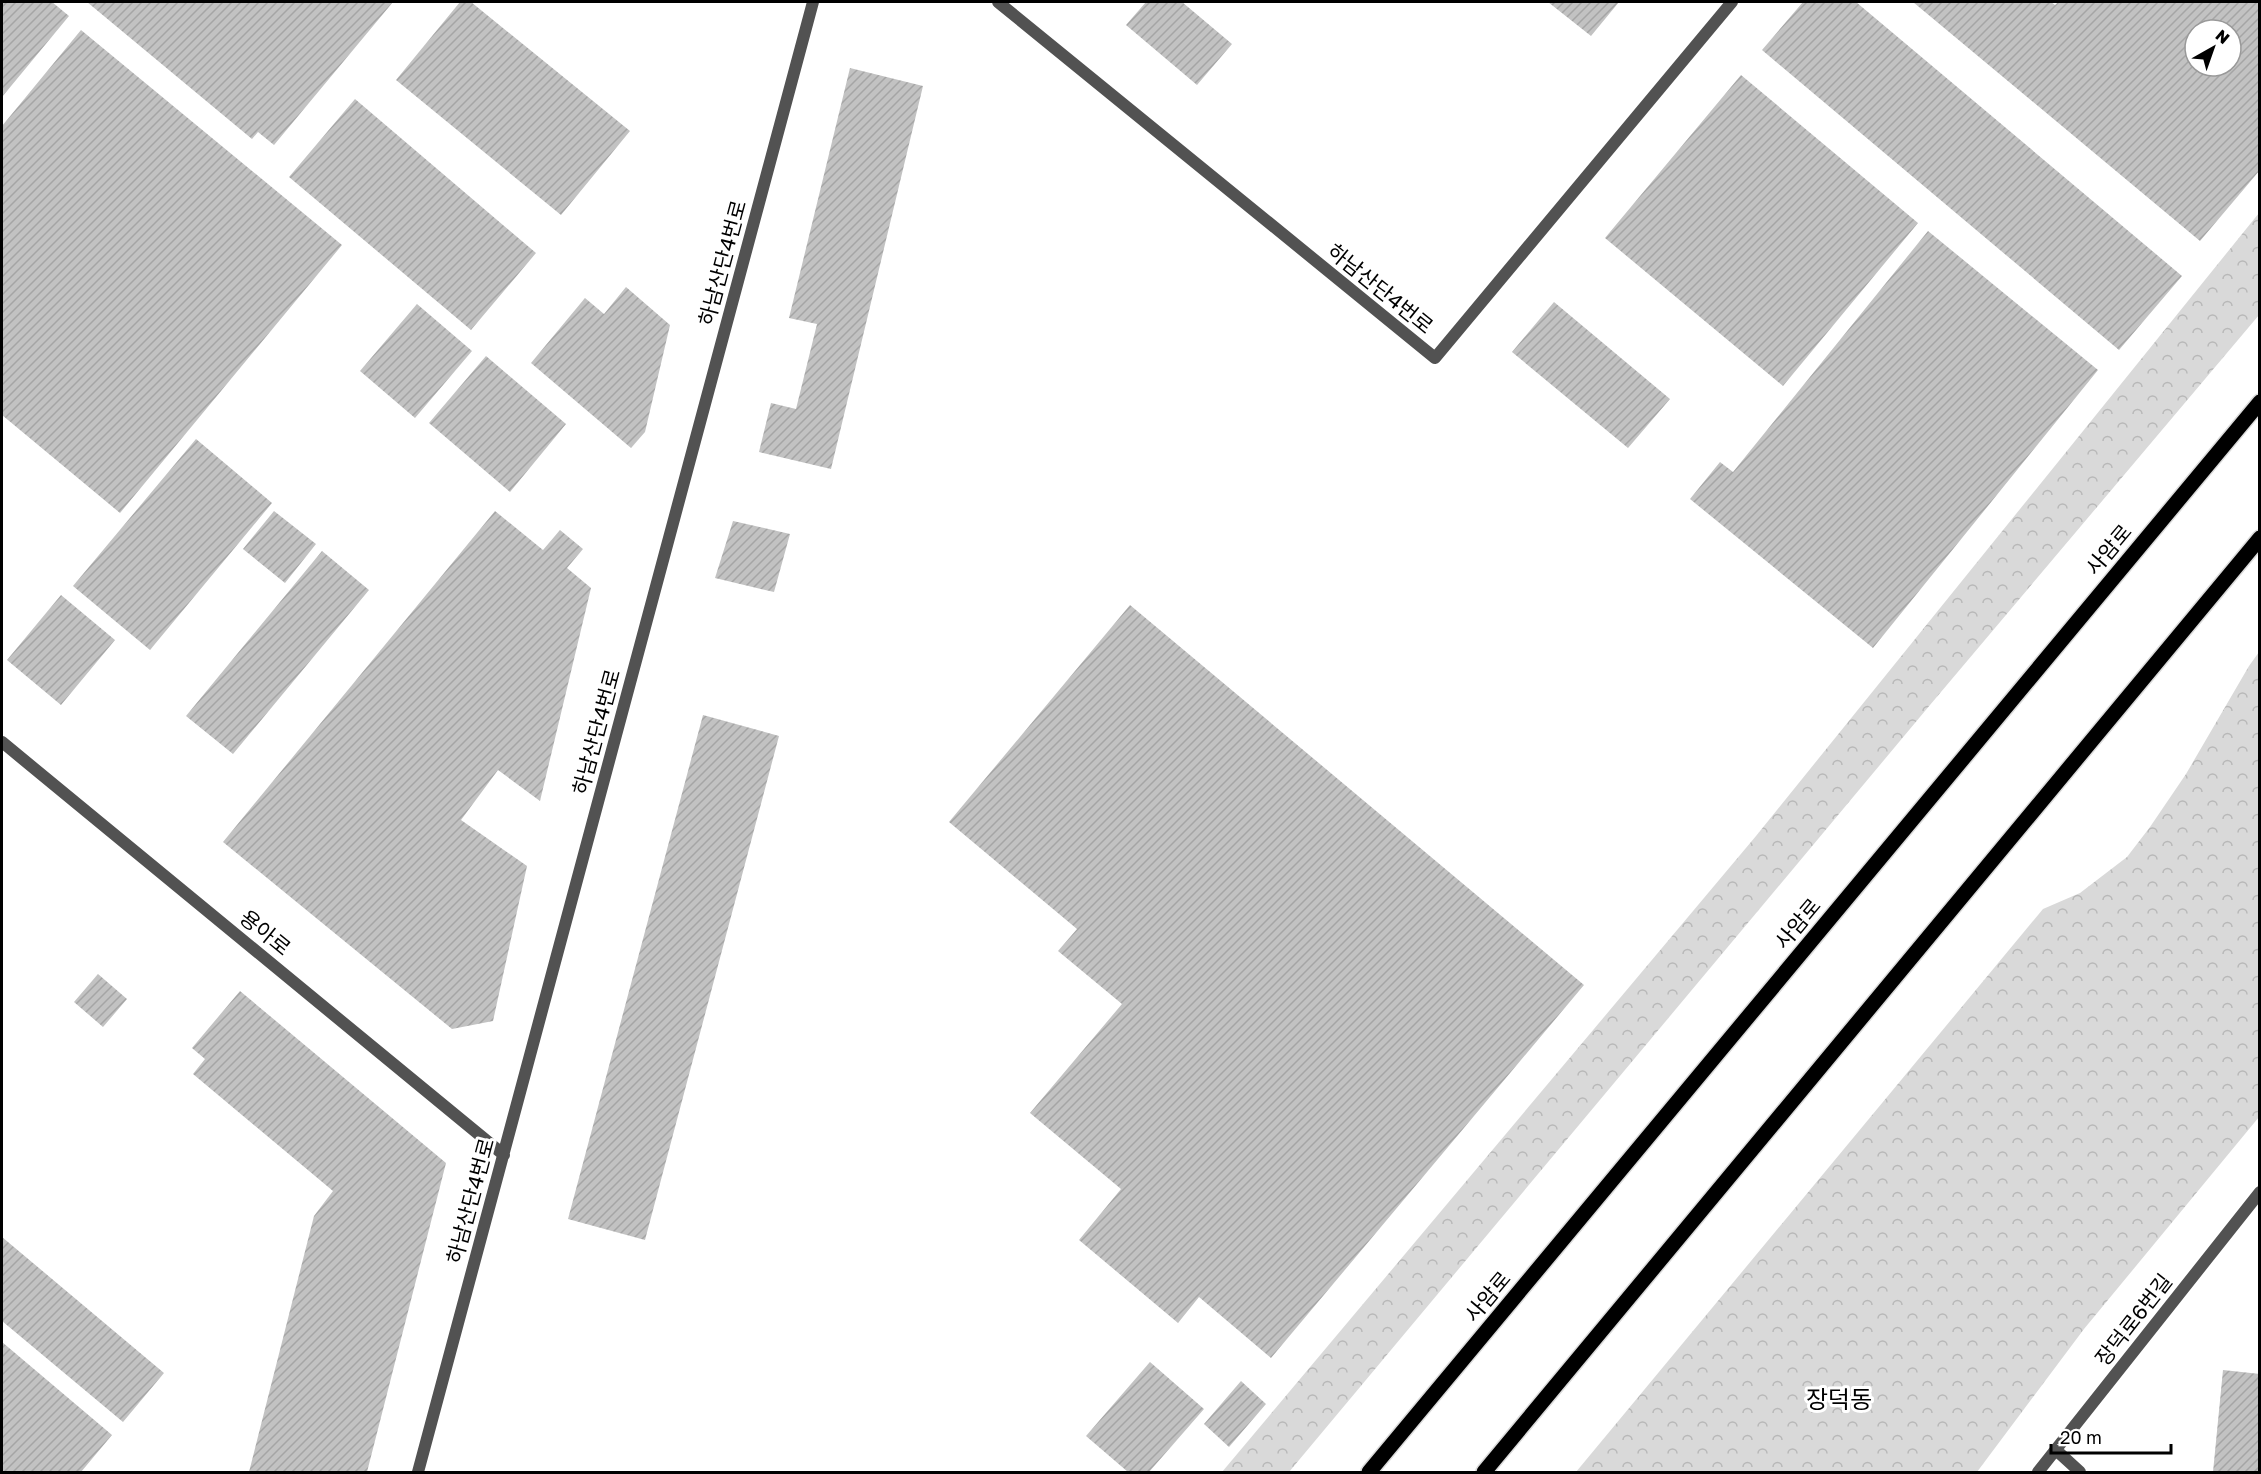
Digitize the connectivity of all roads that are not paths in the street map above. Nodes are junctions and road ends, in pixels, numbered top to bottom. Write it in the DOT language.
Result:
graph roads {
  1 [pos="813,2"];
  2 [pos="998,2"];
  3 [pos="1732,2"];
  4 [pos="2259,402"];
  5 [pos="2259,538"];
  6 [pos="2,742"];
  7 [pos="504,1155"];
  8 [pos="2259,1192"];
  9 [pos="2056,1450"];
  10 [pos="418,1473"];
  11 [pos="1369,1473"];
  12 [pos="1484,1473"];
  13 [pos="2038,1473"];
  14 [pos="2080,1473"];
  1 -- 7 [label="street, 하남산단4번로"];
  2 -- 3 [label="street, 하남산단4번로"];
  4 -- 11 [label="main road, 사암로"];
  5 -- 12 [label="main road"];
  6 -- 7 [label="street, 용아로"];
  7 -- 10 [label="street, 하남산단4번로"];
  8 -- 9 [label="street, 장덕로6번길"];
  9 -- 13 [label="street, 장덕로6번길"];
  9 -- 14 [label="street"];
}
